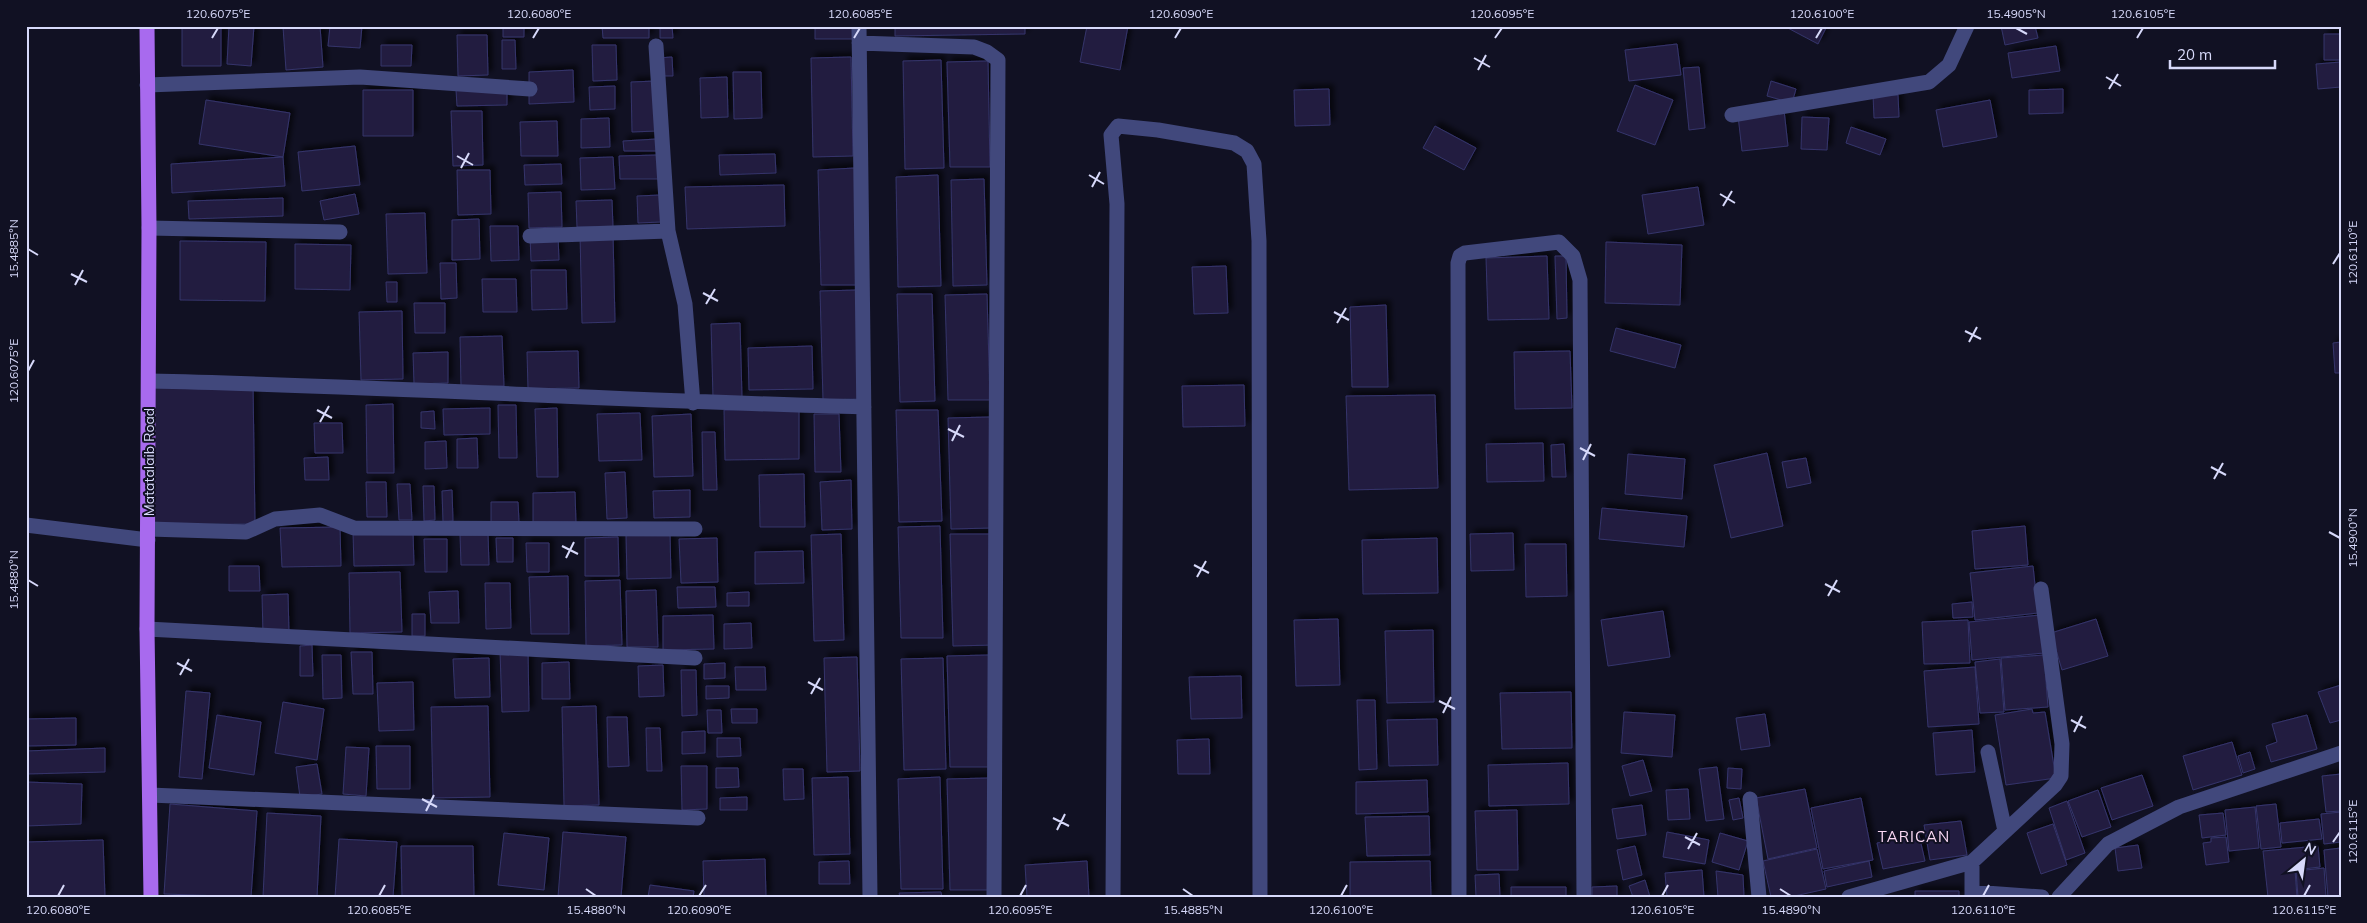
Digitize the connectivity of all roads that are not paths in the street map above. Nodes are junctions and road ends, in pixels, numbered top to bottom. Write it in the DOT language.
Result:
graph roads {
  1 [pos="147,26"];
  2 [pos="859,26"];
  3 [pos="1967,26"];
  4 [pos="859,43"];
  5 [pos="656,46"];
  6 [pos="147,85"];
  7 [pos="530,89"];
  8 [pos="1732,115"];
  9 [pos="149,228"];
  10 [pos="668,231"];
  11 [pos="340,232"];
  12 [pos="530,236"];
  13 [pos="149,380"];
  14 [pos="693,403"];
  15 [pos="864,407"];
  16 [pos="26,525"];
  17 [pos="696,529"];
  18 [pos="149,535"];
  19 [pos="2041,589"];
  20 [pos="147,629"];
  21 [pos="695,658"];
  22 [pos="1988,752"];
  23 [pos="2341,752"];
  24 [pos="150,796"];
  25 [pos="1750,799"];
  26 [pos="698,818"];
  27 [pos="2004,832"];
  28 [pos="1972,862"];
  29 [pos="1972,894"];
  30 [pos="151,897"];
  31 [pos="870,897"];
  32 [pos="994,897"];
  33 [pos="1113,897"];
  34 [pos="1260,897"];
  35 [pos="1459,897"];
  36 [pos="1584,897"];
  37 [pos="1759,897"];
  38 [pos="1849,897"];
  39 [pos="2042,897"];
  40 [pos="2059,897"];
  1 -- 6 [label="main road, Matatalaib Road"];
  2 -- 4 [label="street"];
  3 -- 8 [label="street"];
  4 -- 15 [label="street"];
  4 -- 32 [label="street"];
  5 -- 10 [label="street"];
  6 -- 7 [label="street"];
  6 -- 9 [label="main road, Matatalaib Road"];
  9 -- 11 [label="street"];
  9 -- 13 [label="main road, Matatalaib Road"];
  10 -- 12 [label="street"];
  10 -- 14 [label="street"];
  13 -- 14 [label="street"];
  13 -- 18 [label="main road, Matatalaib Road"];
  14 -- 15 [label="street"];
  15 -- 31 [label="street"];
  16 -- 18 [label="street"];
  17 -- 18 [label="street"];
  18 -- 20 [label="main road, Matatalaib Road"];
  19 -- 27 [label="street"];
  20 -- 21 [label="street"];
  20 -- 24 [label="main road, Matatalaib Road"];
  22 -- 27 [label="street"];
  23 -- 40 [label="street"];
  24 -- 26 [label="street"];
  24 -- 30 [label="main road, Matatalaib Road"];
  25 -- 37 [label="street"];
  27 -- 28 [label="street"];
  28 -- 29 [label="street"];
  28 -- 38 [label="street"];
  29 -- 39 [label="street"];
  33 -- 34 [label="street"];
  35 -- 36 [label="street"];
}
